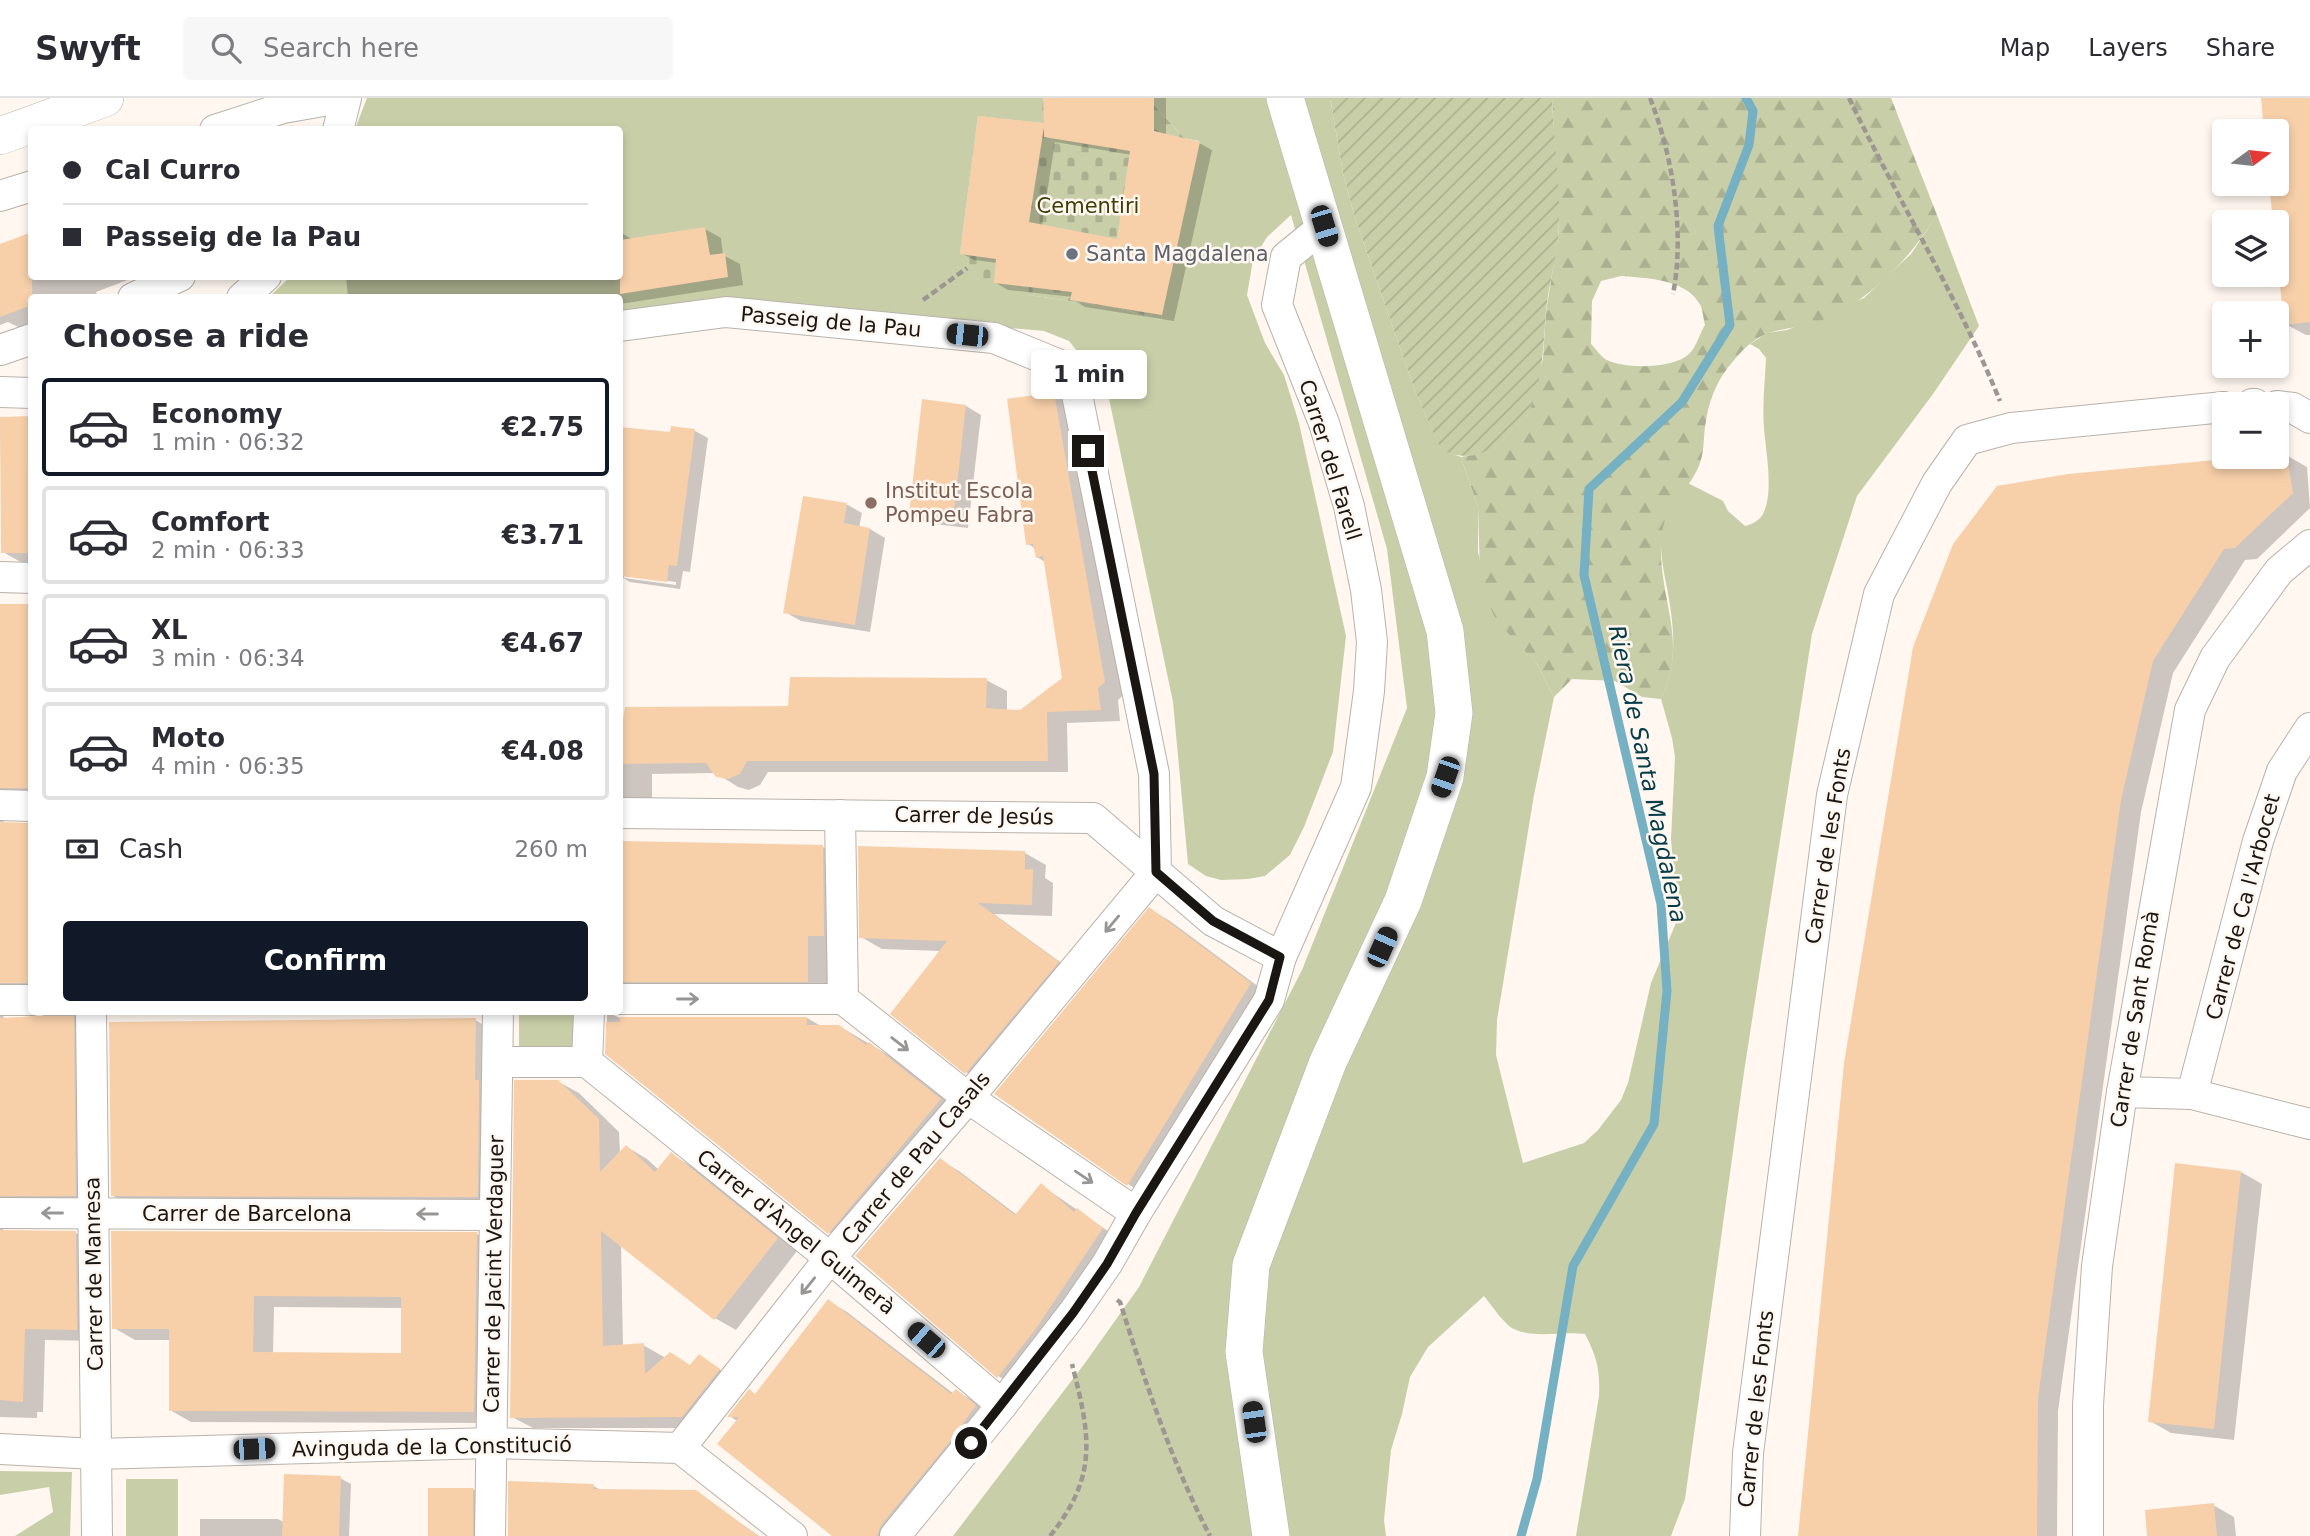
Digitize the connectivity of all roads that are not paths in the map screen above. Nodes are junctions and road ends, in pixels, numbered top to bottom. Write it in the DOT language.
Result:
graph roads {
  1 [pos="105,98"];
  2 [pos="340,98"];
  3 [pos="346,98"];
  4 [pos="1285,98"];
  5 [pos="282,112"];
  6 [pos="230,126"];
  7 [pos="339,126"];
  8 [pos="0,136"];
  9 [pos="28,188"];
  10 [pos="0,196"];
  11 [pos="1324,226"];
  12 [pos="171,280"];
  13 [pos="262,280"];
  14 [pos="142,294"];
  15 [pos="246,294"];
  16 [pos="623,326"];
  17 [pos="28,340"];
  18 [pos="0,350"];
  19 [pos="0,391"];
  20 [pos="28,393"];
  21 [pos="2212,408"];
  22 [pos="2289,408"];
  23 [pos="2310,418"];
  24 [pos="2310,545"];
  25 [pos="0,577"];
  26 [pos="28,578"];
  27 [pos="2310,728"];
  28 [pos="0,805"];
  29 [pos="28,806"];
  30 [pos="623,813"];
  31 [pos="839,815"];
  32 [pos="1156,872"];
  33 [pos="1280,957"];
  34 [pos="623,999"];
  35 [pos="843,999"];
  36 [pos="0,1000"];
  37 [pos="28,1000"];
  38 [pos="92,1015"];
  39 [pos="498,1015"];
  40 [pos="589,1015"];
  41 [pos="498,1062"];
  42 [pos="587,1062"];
  43 [pos="2122,1092"];
  44 [pos="2192,1094"];
  45 [pos="968,1098"];
  46 [pos="2310,1124"];
  47 [pos="0,1213"];
  48 [pos="94,1213"];
  49 [pos="1136,1213"];
  50 [pos="495,1214"];
  51 [pos="830,1258"];
  52 [pos="1002,1405"];
  53 [pos="491,1443"];
  54 [pos="680,1448"];
  55 [pos="0,1449"];
  56 [pos="96,1454"];
  57 [pos="97,1536"];
  58 [pos="490,1536"];
  59 [pos="792,1536"];
  60 [pos="895,1536"];
  61 [pos="1271,1536"];
  62 [pos="1745,1536"];
  63 [pos="2088,1536"];
  1 -- 8 [label="street"];
  2 -- 5 [label="street"];
  3 -- 7 [label="street"];
  4 -- 11 [label="street"];
  5 -- 6 [label="street"];
  9 -- 10 [label="street"];
  11 -- 33 [label="street, Carrer del Farell"];
  11 -- 61 [label="street"];
  12 -- 14 [label="street"];
  13 -- 15 [label="street"];
  16 -- 32 [label="street, Passeig de la Pau"];
  17 -- 18 [label="street"];
  19 -- 20 [label="street"];
  21 -- 62 [label="street, Carrer de les Fonts"];
  22 -- 23 [label="street"];
  24 -- 43 [label="street, Carrer de Sant Romà"];
  25 -- 26 [label="street"];
  27 -- 44 [label="street, Carrer de Ca l'Arbocet"];
  28 -- 29 [label="street"];
  30 -- 31 [label="street, Carrer de Jesús"];
  31 -- 32 [label="street, Carrer de Jesús"];
  31 -- 35 [label="street"];
  32 -- 33 [label="street, Carrer de Jesús"];
  32 -- 45 [label="street, Carrer de Pau Casals, one-way"];
  33 -- 49 [label="street, Carrer del Farell"];
  34 -- 35 [label="street, one-way"];
  35 -- 45 [label="street, one-way"];
  36 -- 37 [label="street"];
  38 -- 48 [label="street, Carrer de Manresa"];
  39 -- 41 [label="street, Carrer de Jacint Verdaguer"];
  40 -- 42 [label="street"];
  41 -- 42 [label="street"];
  41 -- 50 [label="street, Carrer de Jacint Verdaguer"];
  42 -- 51 [label="street, Carrer d'Àngel Guimerà"];
  43 -- 44 [label="street"];
  43 -- 63 [label="street, Carrer de Sant Romà"];
  44 -- 46 [label="street"];
  45 -- 49 [label="street, one-way"];
  45 -- 51 [label="street, Carrer de Pau Casals"];
  48 -- 47 [label="street, Carrer de Barcelona, one-way"];
  50 -- 48 [label="street, Carrer de Barcelona, one-way"];
  48 -- 56 [label="street, Carrer de Manresa"];
  49 -- 52 [label="street, Carrer del Farell"];
  50 -- 53 [label="street, Carrer de Jacint Verdaguer"];
  51 -- 52 [label="street, Carrer d'Àngel Guimerà"];
  51 -- 54 [label="street, Carrer de Pau Casals, one-way"];
  52 -- 60 [label="street"];
  53 -- 54 [label="street, Avinguda de la Constitució"];
  53 -- 56 [label="street, Avinguda de la Constitució"];
  53 -- 58 [label="street, Carrer de Jacint Verdaguer"];
  54 -- 59 [label="street"];
  55 -- 56 [label="street, Avinguda de la Constitució"];
  56 -- 57 [label="street, Carrer de Manresa"];
}
